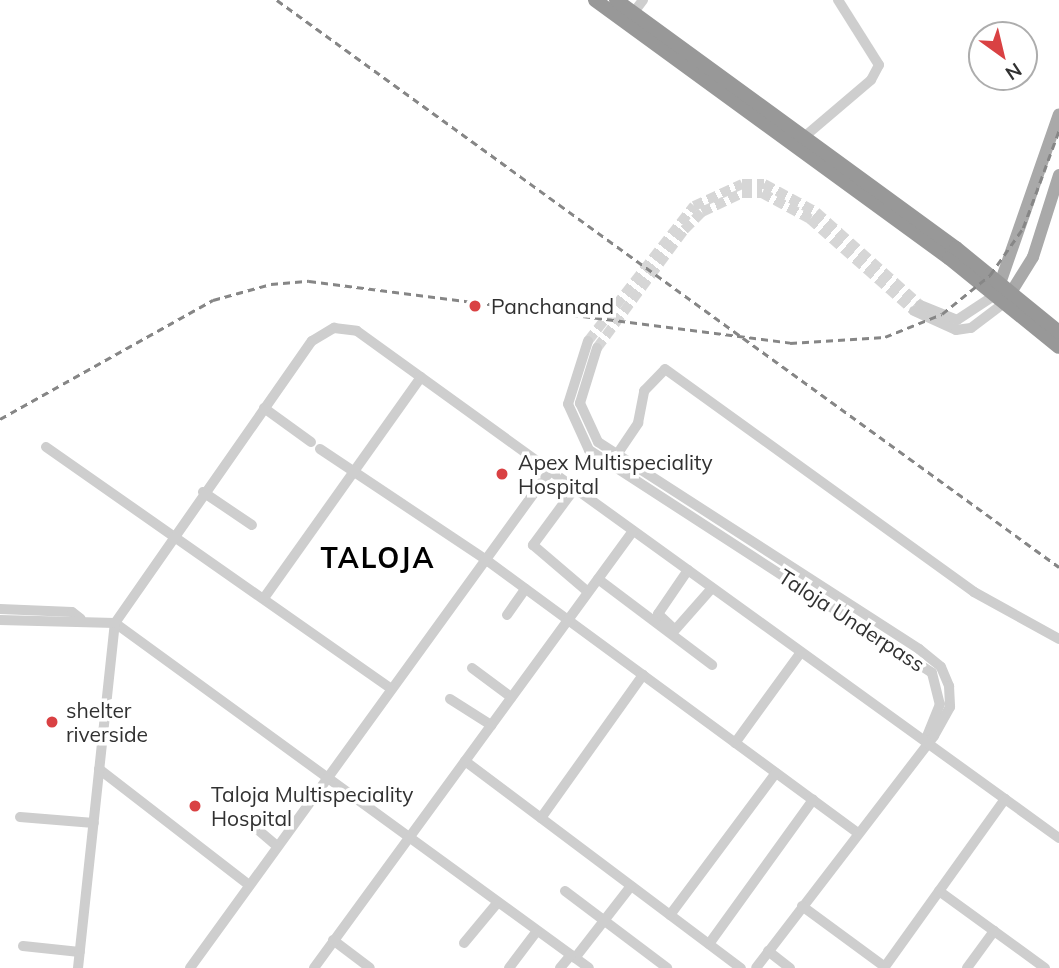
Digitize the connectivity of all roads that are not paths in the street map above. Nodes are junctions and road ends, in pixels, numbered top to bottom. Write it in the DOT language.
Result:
graph roads {
  1 [pos="595,0"];
  2 [pos="616,0"];
  3 [pos="643,0"];
  4 [pos="838,0"];
  5 [pos="634,12"];
  6 [pos="1059,114"];
  7 [pos="804,137"];
  8 [pos="1059,175"];
  9 [pos="1003,294"];
  10 [pos="917,308"];
  11 [pos="1059,332"];
  12 [pos="588,341"];
  13 [pos="1059,347"];
  14 [pos="597,348"];
  15 [pos="421,377"];
  16 [pos="264,408"];
  17 [pos="46,447"];
  18 [pos="616,456"];
  19 [pos="550,471"];
  20 [pos="353,473"];
  21 [pos="575,488"];
  22 [pos="203,492"];
  23 [pos="252,525"];
  24 [pos="633,531"];
  25 [pos="173,533"];
  26 [pos="485,559"];
  27 [pos="688,570"];
  28 [pos="598,579"];
  29 [pos="712,588"];
  30 [pos="525,589"];
  31 [pos="588,592"];
  32 [pos="264,598"];
  33 [pos="0,609"];
  34 [pos="12,615"];
  35 [pos="507,615"];
  36 [pos="0,620"];
  37 [pos="568,620"];
  38 [pos="115,623"];
  39 [pos="1059,639"];
  40 [pos="801,652"];
  41 [pos="712,665"];
  42 [pos="472,668"];
  43 [pos="643,675"];
  44 [pos="391,689"];
  45 [pos="511,697"];
  46 [pos="450,699"];
  47 [pos="491,726"];
  48 [pos="925,741"];
  49 [pos="735,743"];
  50 [pos="465,761"];
  51 [pos="99,769"];
  52 [pos="776,773"];
  53 [pos="327,777"];
  54 [pos="1005,799"];
  55 [pos="813,800"];
  56 [pos="20,817"];
  57 [pos="244,818"];
  58 [pos="541,818"];
  59 [pos="94,823"];
  60 [pos="857,832"];
  61 [pos="409,837"];
  62 [pos="1059,838"];
  63 [pos="277,846"];
  64 [pos="249,885"];
  65 [pos="631,886"];
  66 [pos="565,891"];
  67 [pos="939,891"];
  68 [pos="498,902"];
  69 [pos="802,906"];
  70 [pos="670,915"];
  71 [pos="603,921"];
  72 [pos="537,931"];
  73 [pos="994,931"];
  74 [pos="333,940"];
  75 [pos="464,943"];
  76 [pos="709,944"];
  77 [pos="23,946"];
  78 [pos="768,951"];
  79 [pos="80,952"];
  80 [pos="573,956"];
  81 [pos="1038,966"];
  82 [pos="884,967"];
  83 [pos="78,968"];
  84 [pos="190,968"];
  85 [pos="314,968"];
  86 [pos="370,968"];
  87 [pos="509,968"];
  88 [pos="560,968"];
  89 [pos="589,968"];
  90 [pos="667,968"];
  91 [pos="741,968"];
  92 [pos="756,968"];
  93 [pos="790,968"];
  94 [pos="967,968"];
  1 -- 9 [label="highway"];
  2 -- 5 [label="highway"];
  3 -- 5 [label="street"];
  4 -- 7 [label="street"];
  5 -- 7 [label="highway"];
  6 -- 9 [label="main road"];
  7 -- 9 [label="highway"];
  8 -- 9 [label="main road"];
  9 -- 10 [label="street"];
  9 -- 11 [label="highway"];
  9 -- 13 [label="highway"];
  12 -- 48 [label="street, Taloja Underpass"];
  14 -- 18 [label="street, Taloja Underpass"];
  15 -- 16 [label="street"];
  15 -- 19 [label="street"];
  15 -- 20 [label="street"];
  16 -- 20 [label="street"];
  16 -- 22 [label="street"];
  17 -- 25 [label="street"];
  18 -- 39 [label="street"];
  18 -- 48 [label="street, Taloja Underpass"];
  19 -- 21 [label="street"];
  19 -- 26 [label="street"];
  20 -- 26 [label="street"];
  20 -- 32 [label="street"];
  21 -- 24 [label="street"];
  21 -- 31 [label="street"];
  22 -- 23 [label="street"];
  22 -- 25 [label="street"];
  24 -- 27 [label="street"];
  24 -- 28 [label="street"];
  25 -- 32 [label="street"];
  25 -- 38 [label="street"];
  26 -- 30 [label="street"];
  26 -- 44 [label="street"];
  27 -- 29 [label="street"];
  27 -- 29 [label="street"];
  28 -- 31 [label="street"];
  28 -- 41 [label="street"];
  29 -- 40 [label="street"];
  30 -- 35 [label="street"];
  30 -- 37 [label="street"];
  31 -- 37 [label="street"];
  32 -- 44 [label="street"];
  33 -- 34 [label="street"];
  34 -- 36 [label="street"];
  34 -- 38 [label="street"];
  37 -- 43 [label="street"];
  37 -- 45 [label="street"];
  38 -- 51 [label="street"];
  38 -- 53 [label="street"];
  40 -- 48 [label="street"];
  40 -- 49 [label="street"];
  42 -- 45 [label="street"];
  43 -- 49 [label="street"];
  43 -- 58 [label="street"];
  44 -- 53 [label="street"];
  45 -- 47 [label="street"];
  46 -- 47 [label="street"];
  47 -- 50 [label="street"];
  48 -- 54 [label="street"];
  48 -- 60 [label="street"];
  49 -- 52 [label="street"];
  50 -- 58 [label="street"];
  50 -- 61 [label="street"];
  51 -- 59 [label="street"];
  51 -- 64 [label="street"];
  52 -- 55 [label="street"];
  52 -- 70 [label="street"];
  53 -- 61 [label="street"];
  53 -- 63 [label="street"];
  54 -- 62 [label="street"];
  54 -- 67 [label="street"];
  55 -- 60 [label="street"];
  55 -- 76 [label="street"];
  56 -- 59 [label="street"];
  57 -- 63 [label="street"];
  58 -- 65 [label="street"];
  59 -- 79 [label="street"];
  60 -- 69 [label="street"];
  61 -- 68 [label="street"];
  61 -- 74 [label="street"];
  63 -- 64 [label="street"];
  64 -- 84 [label="street"];
  65 -- 70 [label="street"];
  65 -- 71 [label="street"];
  66 -- 71 [label="street"];
  67 -- 73 [label="street"];
  67 -- 82 [label="street"];
  68 -- 72 [label="street"];
  68 -- 75 [label="street"];
  69 -- 78 [label="street"];
  69 -- 82 [label="street"];
  70 -- 76 [label="street"];
  71 -- 80 [label="street"];
  71 -- 90 [label="street"];
  72 -- 80 [label="street"];
  72 -- 87 [label="street"];
  73 -- 81 [label="street"];
  73 -- 94 [label="street"];
  74 -- 85 [label="street"];
  74 -- 86 [label="street"];
  76 -- 91 [label="street"];
  77 -- 79 [label="street"];
  78 -- 92 [label="street"];
  78 -- 93 [label="street"];
  79 -- 83 [label="street"];
  80 -- 88 [label="street"];
  80 -- 89 [label="street"];
}
